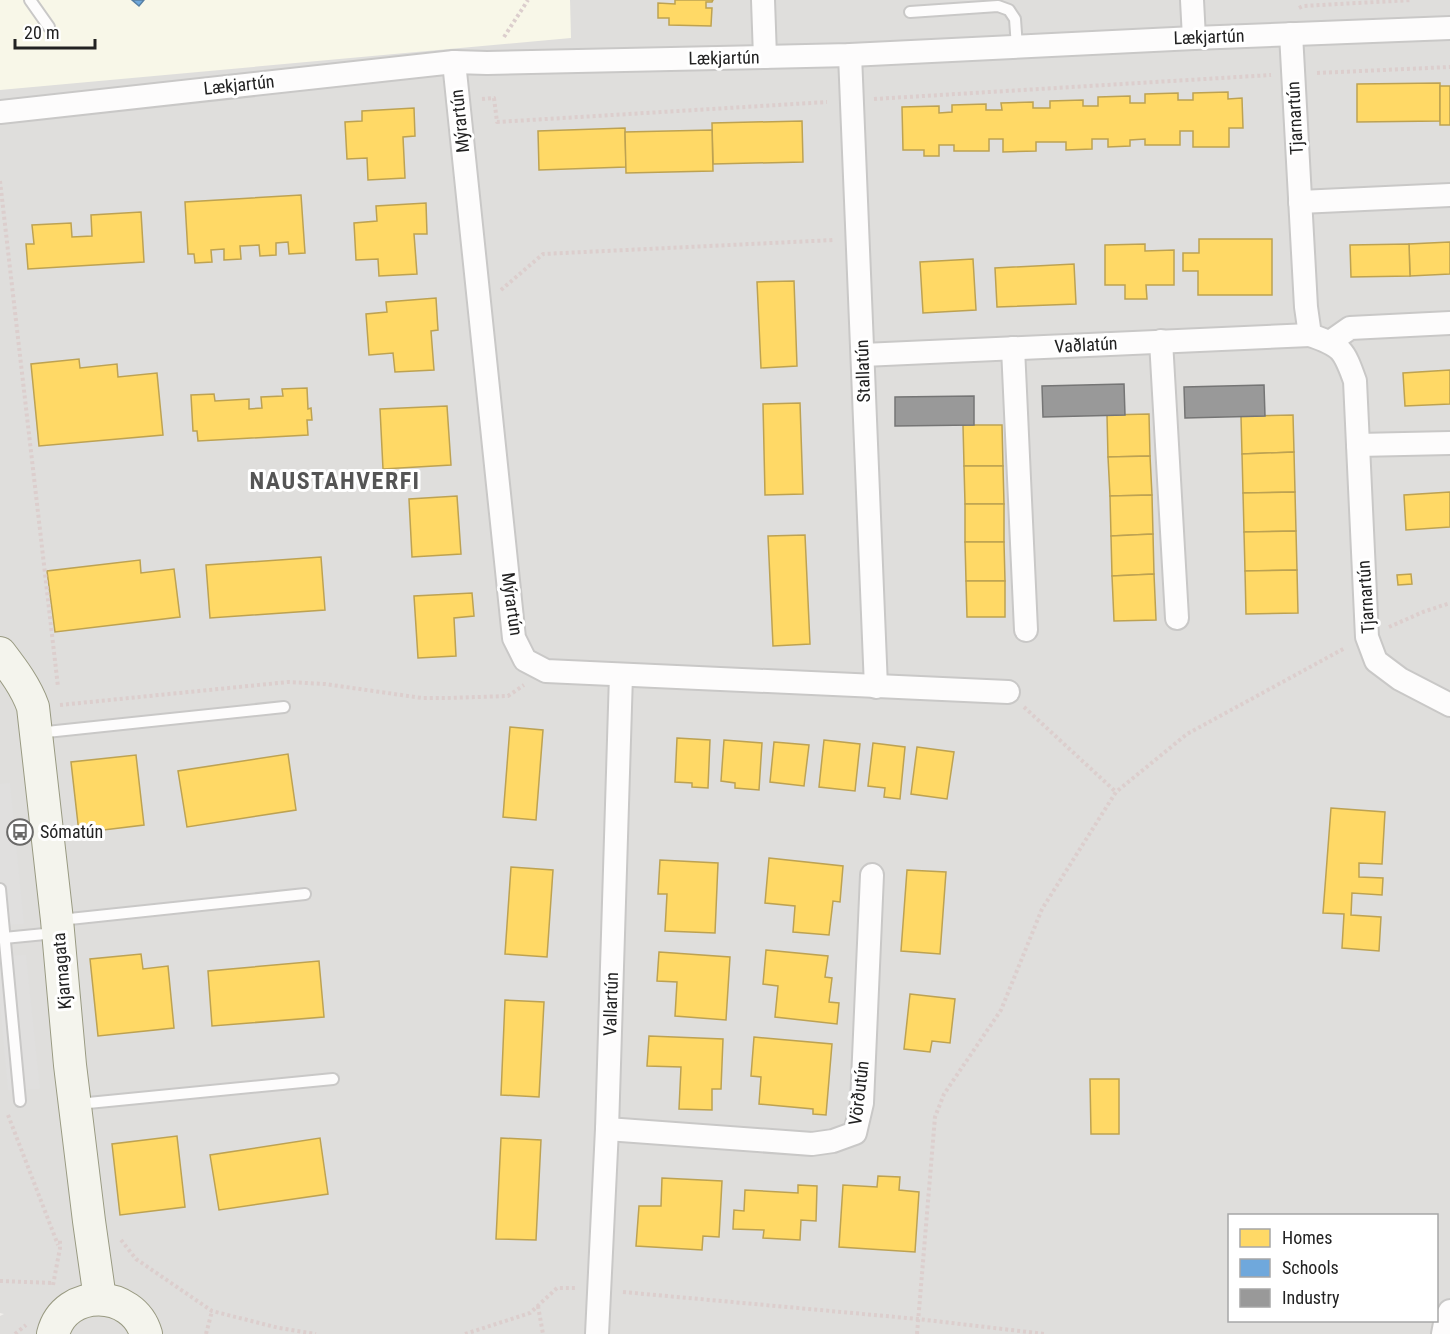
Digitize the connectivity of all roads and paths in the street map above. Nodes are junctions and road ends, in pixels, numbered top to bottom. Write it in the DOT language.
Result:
graph roads {
  1 [pos="30,0"];
  2 [pos="763,0"];
  3 [pos="1192,0"];
  4 [pos="910,12"];
  5 [pos="49,27"];
  6 [pos="1450,28"];
  7 [pos="1291,34"];
  8 [pos="1194,38"];
  9 [pos="1017,47"];
  10 [pos="850,55"];
  11 [pos="765,57"];
  12 [pos="454,62"];
  13 [pos="1450,67"];
  14 [pos="1293,74"];
  15 [pos="458,101"];
  16 [pos="852,101"];
  17 [pos="0,112"];
  18 [pos="1450,195"];
  19 [pos="1300,202"];
  20 [pos="858,239"];
  21 [pos="479,307"];
  22 [pos="1450,323"];
  23 [pos="1320,338"];
  24 [pos="1161,341"];
  25 [pos="1013,348"];
  26 [pos="863,355"];
  27 [pos="1450,442"];
  28 [pos="1358,445"];
  29 [pos="1450,603"];
  30 [pos="1177,618"];
  31 [pos="1026,630"];
  32 [pos="1367,637"];
  33 [pos="0,652"];
  34 [pos="546,672"];
  35 [pos="621,675"];
  36 [pos="876,687"];
  37 [pos="1008,692"];
  38 [pos="60,705"];
  39 [pos="1450,705"];
  40 [pos="284,707"];
  41 [pos="37,733"];
  42 [pos="1116,792"];
  43 [pos="872,875"];
  44 [pos="0,889"];
  45 [pos="305,894"];
  46 [pos="57,926"];
  47 [pos="4,938"];
  48 [pos="333,1079"];
  49 [pos="20,1101"];
  50 [pos="75,1104"];
  51 [pos="9,1115"];
  52 [pos="607,1129"];
  53 [pos="92,1243"];
  54 [pos="0,1281"];
  55 [pos="54,1283"];
  56 [pos="600,1289"];
  57 [pos="100,1299"];
  58 [pos="538,1306"];
  59 [pos="212,1311"];
  60 [pos="1450,1311"];
  61 [pos="918,1319"];
  62 [pos="52,1333"];
  63 [pos="146,1334"];
  64 [pos="206,1334"];
  65 [pos="316,1334"];
  66 [pos="465,1334"];
  67 [pos="543,1334"];
  68 [pos="598,1334"];
  69 [pos="917,1334"];
  70 [pos="1045,1334"];
  71 [pos="1443,1334"];
  1 -- 5 [label="lane"];
  2 -- 11 [label="street"];
  3 -- 8 [label="street"];
  4 -- 9 [label="lane"];
  6 -- 7 [label="street, Lækjartún"];
  7 -- 8 [label="street, Lækjartún"];
  7 -- 14 [label="street, Tjarnartún"];
  8 -- 9 [label="street, Lækjartún"];
  9 -- 10 [label="street, Lækjartún"];
  10 -- 11 [label="street, Lækjartún"];
  10 -- 16 [label="street, Stallatún"];
  11 -- 12 [label="street, Lækjartún"];
  12 -- 15 [label="street, Mýrartún"];
  12 -- 17 [label="street, Lækjartún"];
  13 -- 14 [label="path"];
  14 -- 16 [label="path"];
  14 -- 19 [label="street, Tjarnartún"];
  15 -- 16 [label="path"];
  15 -- 21 [label="street, Mýrartún"];
  16 -- 20 [label="street, Stallatún"];
  18 -- 19 [label="street"];
  19 -- 23 [label="street, Tjarnartún"];
  20 -- 21 [label="path"];
  20 -- 26 [label="street, Stallatún"];
  21 -- 34 [label="street, Mýrartún"];
  22 -- 23 [label="street"];
  23 -- 24 [label="street, Vaðlatún"];
  23 -- 28 [label="street, Tjarnartún"];
  24 -- 25 [label="street, Vaðlatún"];
  24 -- 30 [label="street"];
  25 -- 26 [label="street, Vaðlatún"];
  25 -- 31 [label="street"];
  26 -- 36 [label="street, Stallatún"];
  27 -- 28 [label="street"];
  28 -- 32 [label="street, Tjarnartún"];
  29 -- 32 [label="path"];
  32 -- 39 [label="street, Tjarnartún"];
  32 -- 42 [label="path"];
  33 -- 41 [label="street, Kjarnagata"];
  34 -- 35 [label="street"];
  34 -- 38 [label="path"];
  35 -- 36 [label="street"];
  35 -- 52 [label="street, Vallartún"];
  36 -- 37 [label="street"];
  37 -- 42 [label="path"];
  40 -- 41 [label="lane"];
  41 -- 46 [label="street, Kjarnagata"];
  42 -- 61 [label="path"];
  43 -- 52 [label="street, Vörðutún"];
  44 -- 47 [label="lane"];
  45 -- 46 [label="lane"];
  46 -- 47 [label="lane"];
  46 -- 50 [label="street, Kjarnagata"];
  47 -- 49 [label="lane"];
  48 -- 50 [label="lane"];
  50 -- 53 [label="street, Kjarnagata"];
  51 -- 53 [label="path"];
  52 -- 56 [label="street, Vallartún"];
  53 -- 57 [label="street, Kjarnagata"];
  53 -- 59 [label="path"];
  54 -- 55 [label="path"];
  56 -- 58 [label="path"];
  56 -- 61 [label="path"];
  56 -- 68 [label="street, Vallartún"];
  57 -- 62 [label="street"];
  57 -- 63 [label="street"];
  58 -- 66 [label="path"];
  58 -- 67 [label="path"];
  59 -- 64 [label="path"];
  59 -- 65 [label="path"];
  60 -- 71 [label="street"];
  61 -- 69 [label="path"];
  61 -- 70 [label="path"];
}
